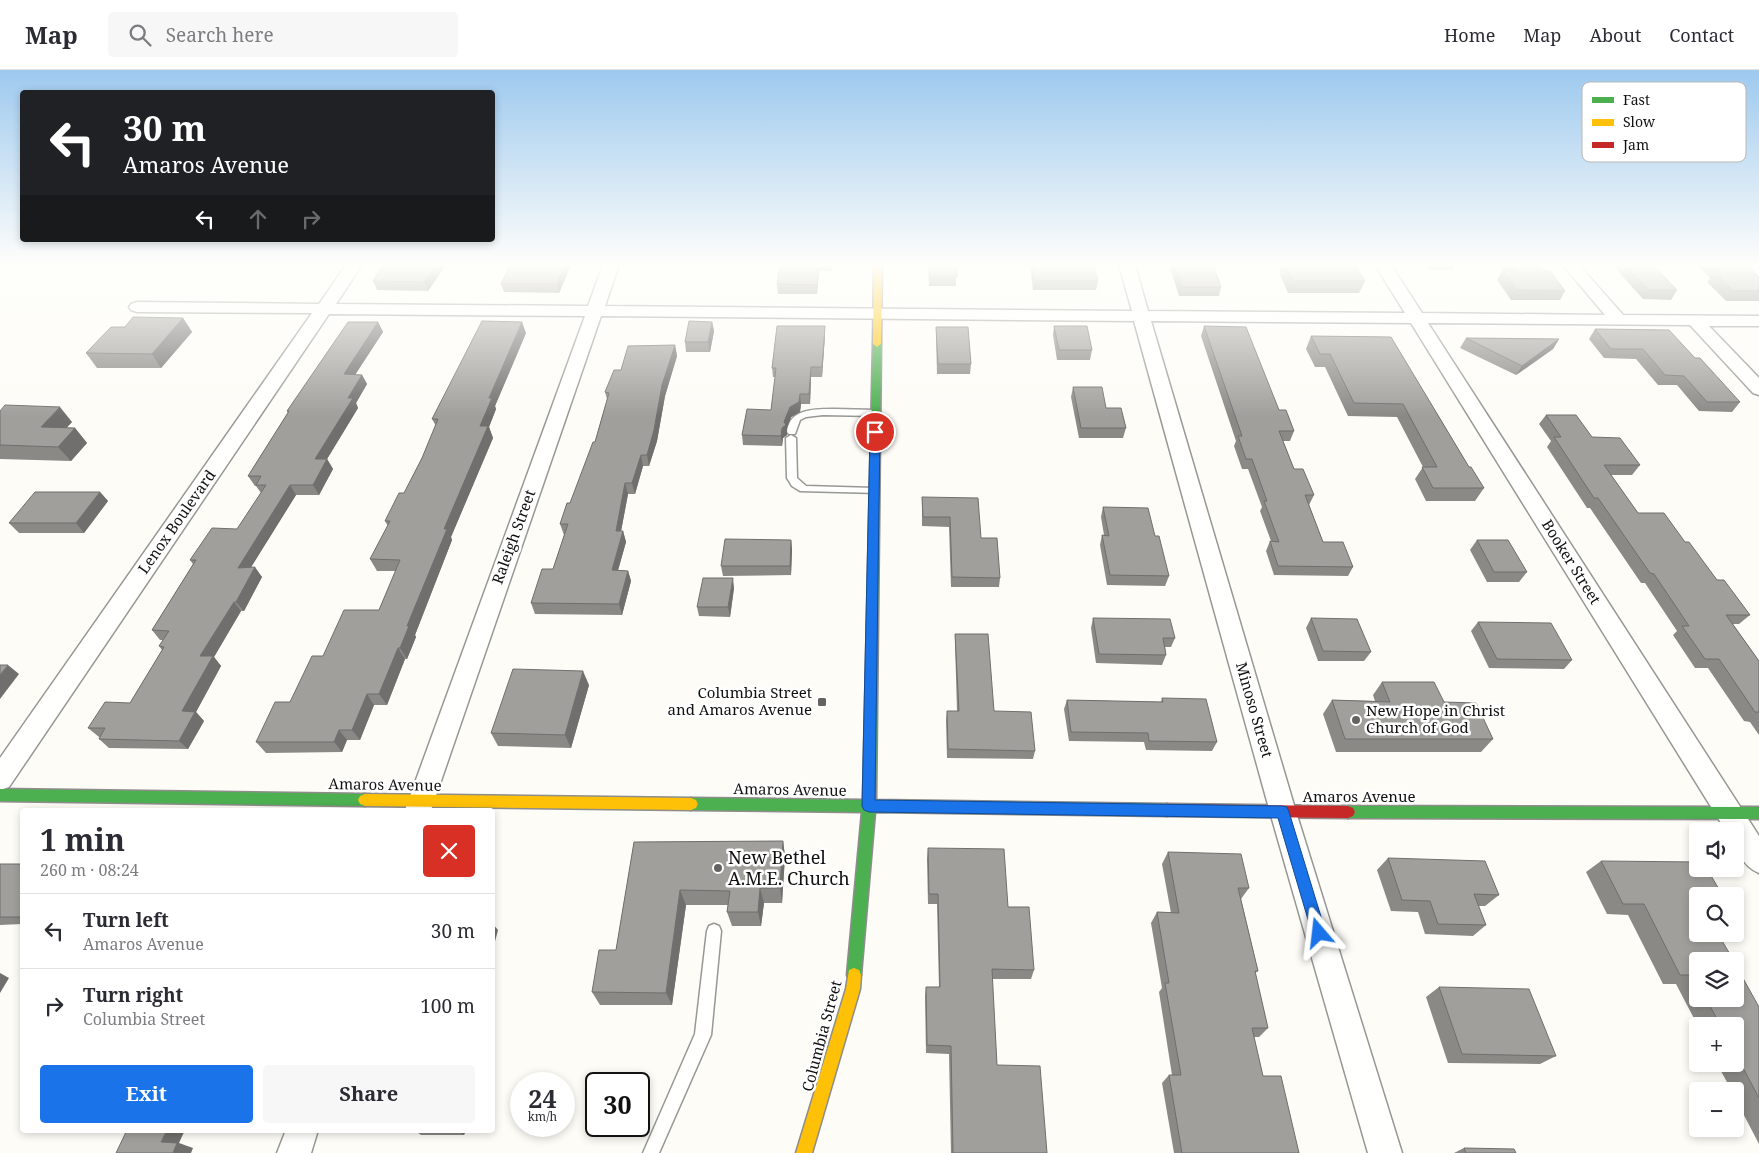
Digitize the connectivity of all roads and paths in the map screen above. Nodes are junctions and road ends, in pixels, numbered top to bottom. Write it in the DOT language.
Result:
graph roads {
  1 [pos="1142,315"];
  2 [pos="319,316"];
  3 [pos="593,316"];
  4 [pos="877,316"];
  5 [pos="1216,316"];
  6 [pos="1615,316"];
  7 [pos="1416,317"];
  8 [pos="1618,319"];
  9 [pos="1694,320"];
  10 [pos="1759,321"];
  11 [pos="1759,388"];
  12 [pos="876,413"];
  13 [pos="874,491"];
  14 [pos="0,779"];
  15 [pos="0,795"];
  16 [pos="419,805"];
  17 [pos="869,806"];
  18 [pos="1282,812"];
  19 [pos="1729,812"];
  20 [pos="1759,813"];
  21 [pos="1759,860"];
  22 [pos="714,931"];
  23 [pos="301,1133"];
  24 [pos="294,1153"];
  25 [pos="651,1153"];
  26 [pos="804,1153"];
  27 [pos="1385,1153"];
  1 -- 18 [label="street, Minoso Street"];
  2 -- 14 [label="street, Lenox Boulevard"];
  3 -- 16 [label="street, Raleigh Street"];
  4 -- 12 [label="street, Columbia Street"];
  5 -- 7 [label="street"];
  6 -- 8 [label="street"];
  7 -- 8 [label="street"];
  7 -- 19 [label="street, Booker Street"];
  8 -- 9 [label="street"];
  9 -- 10 [label="street"];
  9 -- 11 [label="street"];
  12 -- 13 [label="street, Columbia Street"];
  12 -- 13 [label="lane"];
  13 -- 17 [label="street, Columbia Street"];
  15 -- 16 [label="street, Amaros Avenue"];
  16 -- 17 [label="street, Amaros Avenue"];
  17 -- 18 [label="street, Amaros Avenue"];
  17 -- 26 [label="street, Columbia Street"];
  18 -- 19 [label="street, Amaros Avenue"];
  18 -- 27 [label="street, Minoso Street"];
  19 -- 20 [label="street, Amaros Avenue"];
  19 -- 21 [label="street, Booker Street"];
  22 -- 25 [label="lane"];
  23 -- 24 [label="street"];
}
